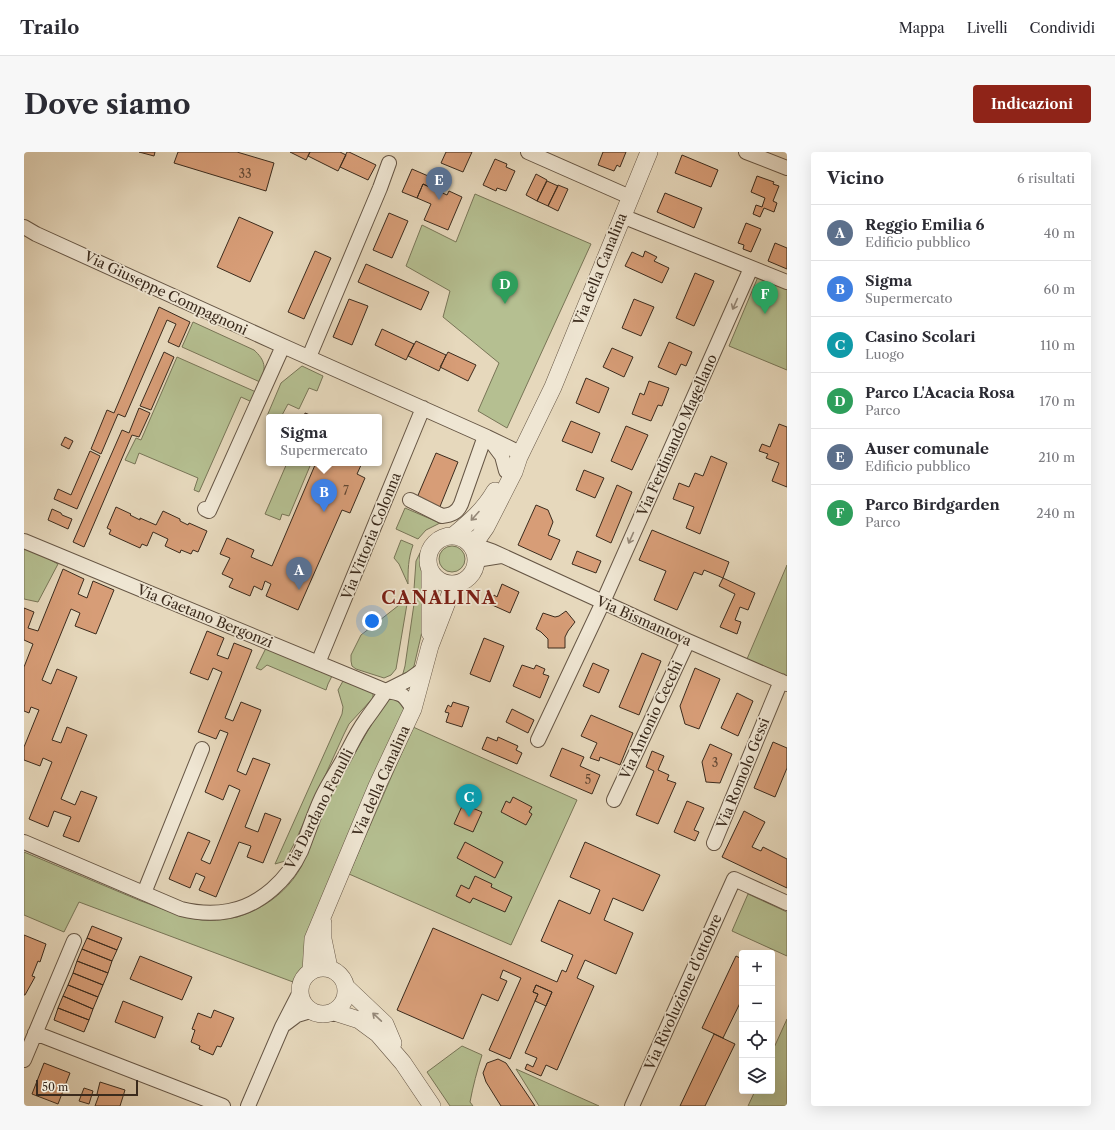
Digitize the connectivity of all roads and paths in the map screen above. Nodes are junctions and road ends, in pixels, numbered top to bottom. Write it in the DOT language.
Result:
graph roads {
  1 [pos="528,152"];
  2 [pos="649,152"];
  3 [pos="746,152"];
  4 [pos="389,163"];
  5 [pos="787,168"];
  6 [pos="630,197"];
  7 [pos="622,216"];
  8 [pos="24,227"];
  9 [pos="751,268"];
  10 [pos="787,282"];
  11 [pos="283,346"];
  12 [pos="309,357"];
  13 [pos="423,408"];
  14 [pos="486,436"];
  15 [pos="517,454"];
  16 [pos="506,471"];
  17 [pos="410,500"];
  18 [pos="204,509"];
  19 [pos="453,536"];
  20 [pos="24,542"];
  21 [pos="469,543"];
  22 [pos="501,556"];
  23 [pos="476,560"];
  24 [pos="430,572"];
  25 [pos="454,584"];
  26 [pos="603,602"];
  27 [pos="688,641"];
  28 [pos="430,646"];
  29 [pos="318,663"];
  30 [pos="424,669"];
  31 [pos="784,683"];
  32 [pos="386,691"];
  33 [pos="414,709"];
  34 [pos="538,740"];
  35 [pos="202,749"];
  36 [pos="614,800"];
  37 [pos="24,842"];
  38 [pos="714,843"];
  39 [pos="144,893"];
  40 [pos="787,903"];
  41 [pos="324,913"];
  42 [pos="74,941"];
  43 [pos="329,968"];
  44 [pos="311,971"];
  45 [pos="347,988"];
  46 [pos="300,992"];
  47 [pos="310,1011"];
  48 [pos="334,1012"];
  49 [pos="282,1027"];
  50 [pos="35,1033"];
  51 [pos="24,1060"];
  52 [pos="403,1063"];
  53 [pos="203,1102"];
  54 [pos="223,1106"];
  55 [pos="248,1106"];
  56 [pos="432,1106"];
  57 [pos="632,1106"];
  1 -- 6 [label="street"];
  2 -- 6 [label="street, Via della Canalina"];
  3 -- 5 [label="street"];
  4 -- 12 [label="street"];
  6 -- 7 [label="street, Via della Canalina"];
  7 -- 9 [label="street"];
  7 -- 15 [label="street, Via della Canalina"];
  8 -- 11 [label="street, Via Giuseppe Compagnoni"];
  9 -- 10 [label="street"];
  9 -- 26 [label="street, Via Ferdinando Magellano, one-way"];
  11 -- 12 [label="street, Via Giuseppe Compagnoni"];
  11 -- 18 [label="street"];
  12 -- 13 [label="street, Via Giuseppe Compagnoni"];
  13 -- 14 [label="street, Via Giuseppe Compagnoni"];
  13 -- 29 [label="street, Via Vittoria Colonna"];
  14 -- 15 [label="street, Via Giuseppe Compagnoni"];
  14 -- 16 [label="street, Via Giuseppe Compagnoni"];
  14 -- 17 [label="street"];
  15 -- 16 [label="street, Via della Canalina"];
  15 -- 21 [label="street, Via della Canalina"];
  16 -- 19 [label="street, Via della Canalina, one-way"];
  19 -- 21 [label="street"];
  19 -- 24 [label="street, Via della Canalina"];
  20 -- 29 [label="street, Via Gaetano Bergonzi"];
  21 -- 22 [label="street, Via Bismantova"];
  21 -- 23 [label="street"];
  22 -- 23 [label="street"];
  22 -- 26 [label="street, Via Bismantova"];
  23 -- 25 [label="street"];
  24 -- 25 [label="street"];
  24 -- 28 [label="street, Via della Canalina"];
  25 -- 28 [label="street, Via della Canalina"];
  26 -- 27 [label="street, Via Bismantova"];
  26 -- 34 [label="street, Via Ferdinando Magellano"];
  27 -- 31 [label="street, Via Bismantova"];
  27 -- 36 [label="street, Via Antonio Cecchi"];
  28 -- 30 [label="street, Via della Canalina"];
  29 -- 32 [label="street, Via Gaetano Bergonzi"];
  30 -- 32 [label="street"];
  30 -- 33 [label="street, Via della Canalina"];
  31 -- 38 [label="street, Via Romolo Gessi"];
  32 -- 33 [label="street, Via Gaetano Bergonzi"];
  32 -- 39 [label="street, Via Dardano Fenulli"];
  33 -- 41 [label="street, Via della Canalina"];
  35 -- 39 [label="street"];
  37 -- 39 [label="street, Via Dardano Fenulli"];
  40 -- 57 [label="street, Via Rivoluzione d'ottobre"];
  41 -- 43 [label="street, Via della Canalina"];
  41 -- 44 [label="street, Via della Canalina"];
  42 -- 50 [label="street"];
  43 -- 44 [label="street"];
  43 -- 45 [label="street"];
  44 -- 46 [label="street, Via della Canalina"];
  45 -- 48 [label="street"];
  52 -- 45 [label="street, one-way"];
  46 -- 47 [label="street"];
  46 -- 49 [label="street, Via della Canalina"];
  47 -- 48 [label="street"];
  47 -- 49 [label="street, Via della Canalina"];
  48 -- 52 [label="street"];
  49 -- 55 [label="street, Via della Canalina"];
  50 -- 51 [label="street"];
  50 -- 53 [label="street"];
  52 -- 56 [label="street"];
  53 -- 54 [label="street"];
}
